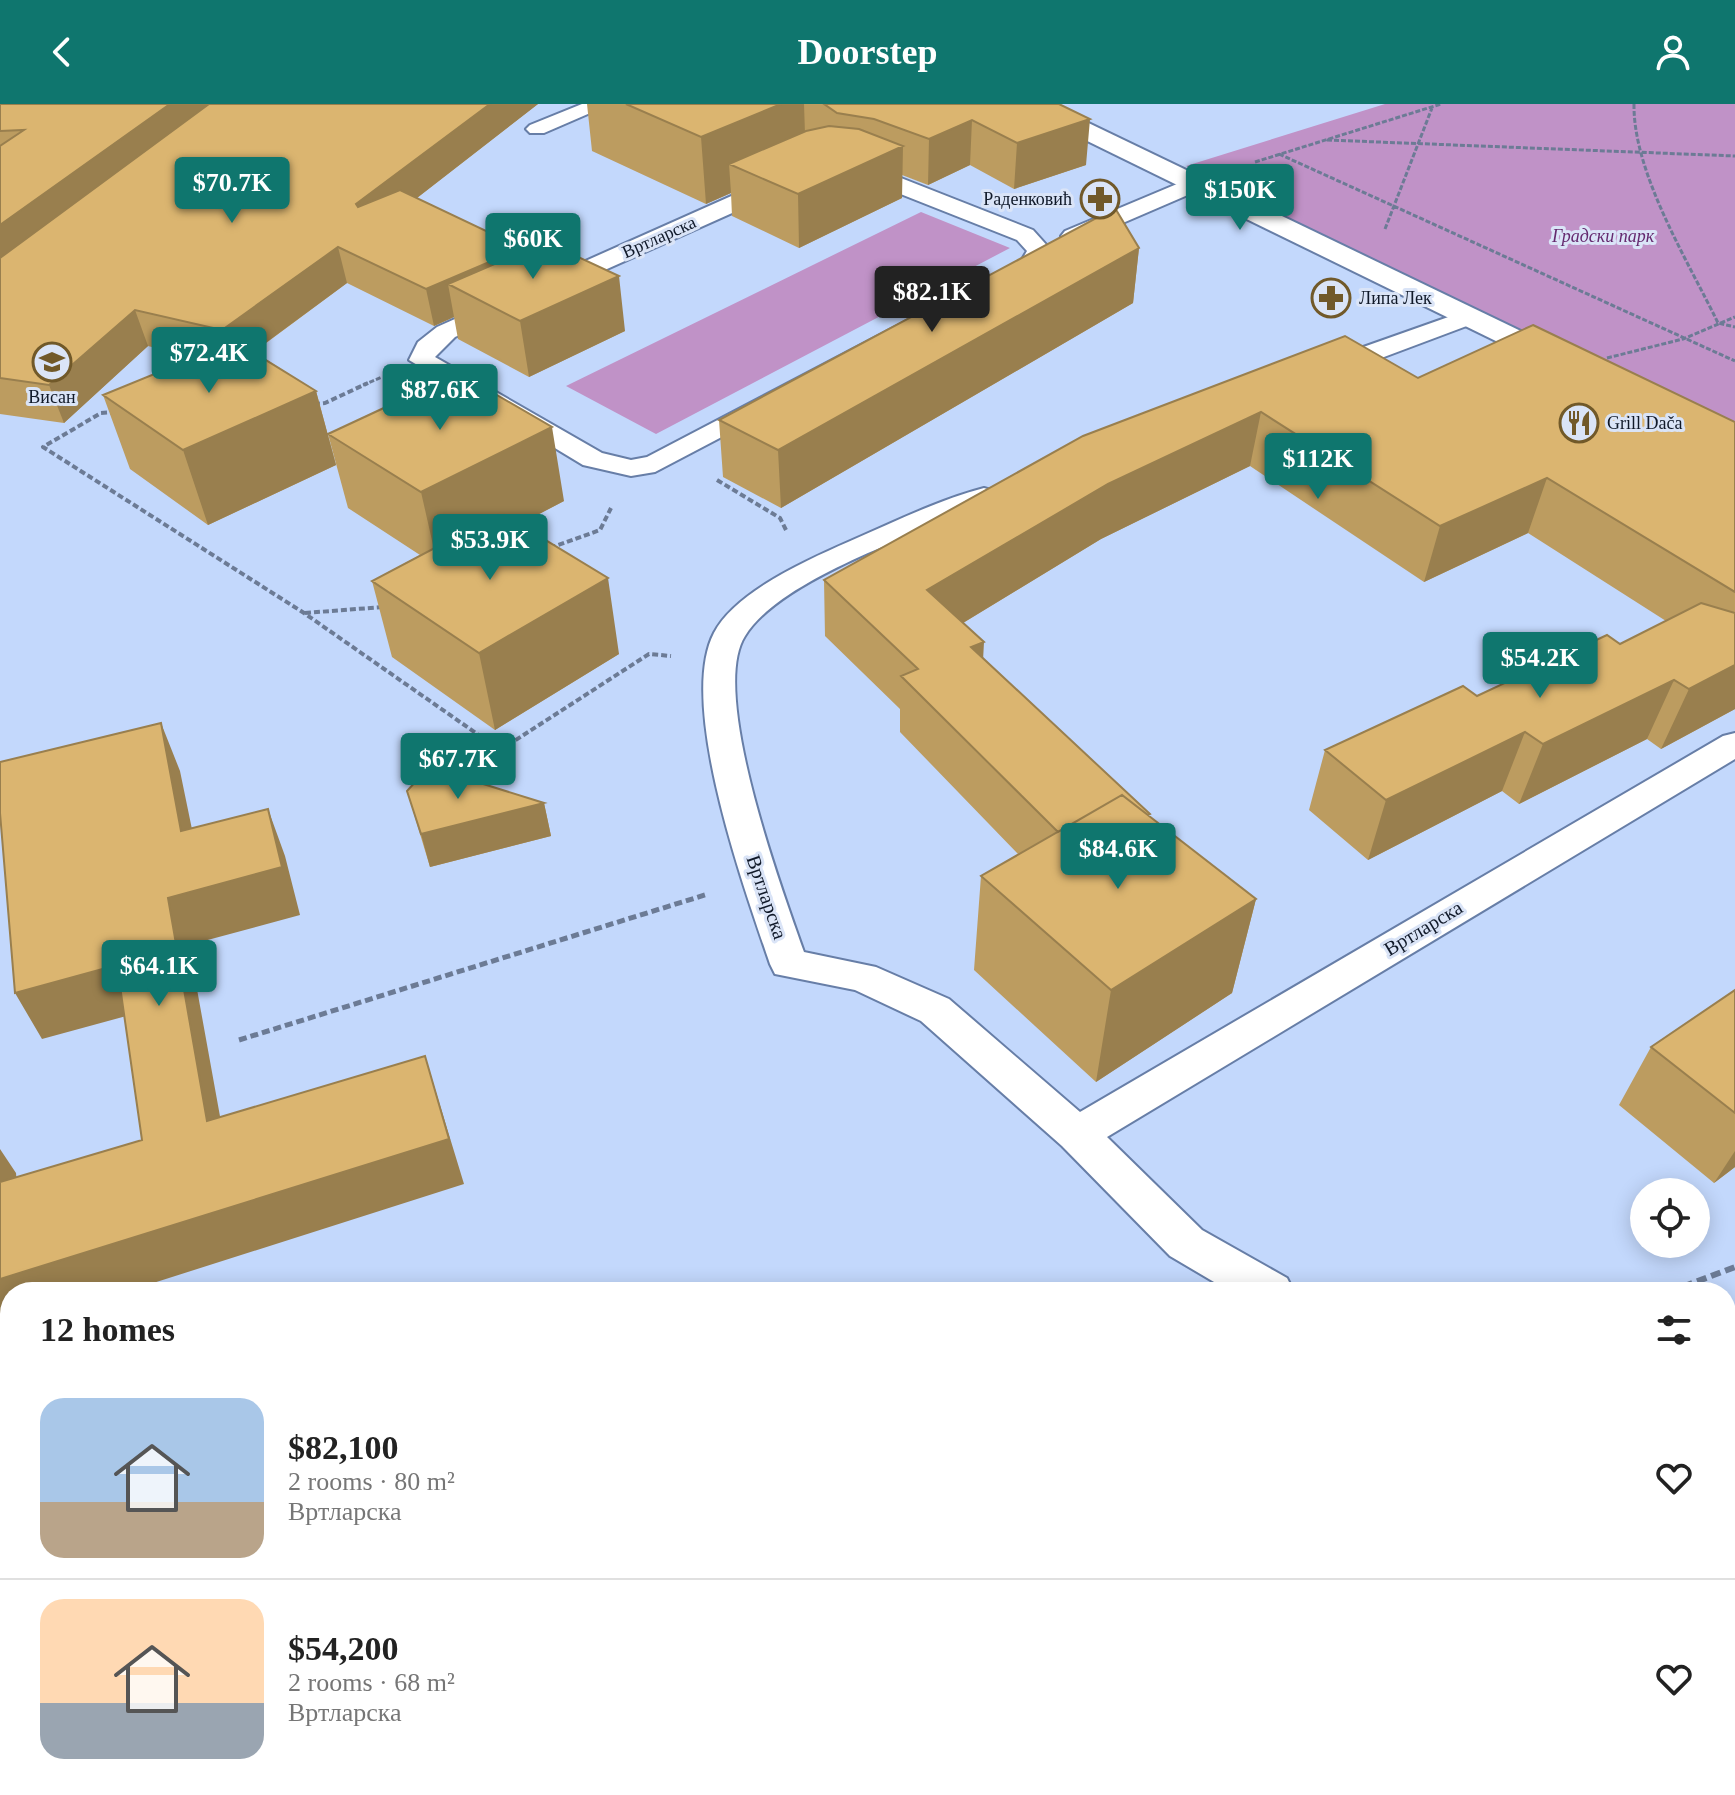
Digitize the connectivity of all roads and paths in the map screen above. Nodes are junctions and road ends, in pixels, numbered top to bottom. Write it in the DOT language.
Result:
graph roads {
  1 [pos="601,104"];
  2 [pos="1030,104"];
  3 [pos="1441,104"];
  4 [pos="1634,104"];
  5 [pos="1432,107"];
  6 [pos="537,129"];
  7 [pos="1327,140"];
  8 [pos="1418,143"];
  9 [pos="1640,151"];
  10 [pos="1279,154"];
  11 [pos="1735,156"];
  12 [pos="1196,183"];
  13 [pos="1392,205"];
  14 [pos="1383,234"];
  15 [pos="1035,245"];
  16 [pos="1471,316"];
  17 [pos="1735,317"];
  18 [pos="1718,323"];
  19 [pos="1735,327"];
  20 [pos="1683,339"];
  21 [pos="422,360"];
  22 [pos="1735,361"];
  23 [pos="1578,370"];
  24 [pos="1295,381"];
  25 [pos="310,404"];
  26 [pos="131,411"];
  27 [pos="676,455"];
  28 [pos="631,468"];
  29 [pos="1018,483"];
  30 [pos="544,550"];
  31 [pos="805,573"];
  32 [pos="396,602"];
  33 [pos="304,613"];
  34 [pos="719,662"];
  35 [pos="1735,744"];
  36 [pos="759,878"];
  37 [pos="239,1040"];
  38 [pos="1077,1134"];
  39 [pos="1735,1267"];
  40 [pos="1254,1282"];
  41 [pos="1695,1282"];
  1 -- 6 [label="lane"];
  2 -- 12 [label="main road"];
  3 -- 5 [label="path"];
  4 -- 9 [label="path"];
  5 -- 7 [label="path"];
  5 -- 8 [label="path"];
  7 -- 8 [label="path"];
  7 -- 10 [label="path"];
  8 -- 9 [label="path"];
  8 -- 13 [label="path"];
  9 -- 11 [label="path"];
  9 -- 18 [label="path"];
  10 -- 12 [label="path"];
  10 -- 13 [label="path"];
  12 -- 15 [label="lane"];
  12 -- 16 [label="main road"];
  13 -- 14 [label="path"];
  13 -- 20 [label="path"];
  15 -- 21 [label="lane, Вртларска"];
  15 -- 27 [label="lane"];
  16 -- 23 [label="main road"];
  16 -- 24 [label="lane"];
  17 -- 18 [label="path"];
  18 -- 19 [label="path"];
  18 -- 20 [label="path"];
  20 -- 22 [label="path"];
  20 -- 23 [label="path"];
  21 -- 25 [label="path"];
  21 -- 28 [label="lane"];
  26 -- 33 [label="path"];
  27 -- 28 [label="lane"];
  27 -- 31 [label="path"];
  28 -- 30 [label="path"];
  29 -- 31 [label="lane"];
  31 -- 34 [label="lane"];
  32 -- 33 [label="path"];
  33 -- 34 [label="path"];
  34 -- 36 [label="lane, Вртларска"];
  35 -- 38 [label="lane, Вртларска"];
  36 -- 37 [label="path"];
  36 -- 38 [label="lane, Вртларска"];
  38 -- 40 [label="lane"];
  39 -- 41 [label="path"];
}
